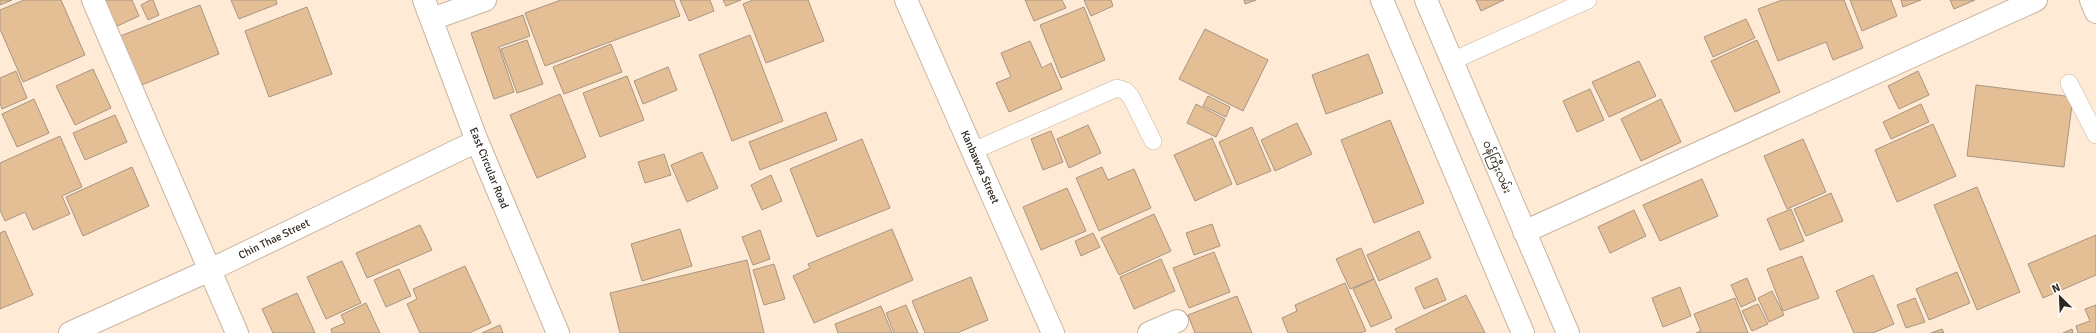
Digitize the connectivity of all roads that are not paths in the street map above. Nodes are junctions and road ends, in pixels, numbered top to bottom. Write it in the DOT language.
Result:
graph roads {
  1 [pos="93,0"];
  2 [pos="485,0"];
  3 [pos="906,0"];
  4 [pos="1382,0"];
  5 [pos="1426,0"];
  6 [pos="1588,0"];
  7 [pos="2036,0"];
  8 [pos="2091,0"];
  9 [pos="428,9"];
  10 [pos="2096,12"];
  11 [pos="1452,61"];
  12 [pos="2068,83"];
  13 [pos="2096,135"];
  14 [pos="477,141"];
  15 [pos="1153,141"];
  16 [pos="973,151"];
  17 [pos="1524,232"];
  18 [pos="210,270"];
  19 [pos="1177,322"];
  20 [pos="70,333"];
  21 [pos="237,333"];
  22 [pos="558,333"];
  23 [pos="1054,333"];
  24 [pos="1149,333"];
  25 [pos="1523,333"];
  26 [pos="1568,333"];
  1 -- 18 [label="street"];
  2 -- 9 [label="street"];
  3 -- 16 [label="street, Kanbawza Street"];
  4 -- 25 [label="street"];
  5 -- 11 [label="street, ဝန်ကြီးလမ်း"];
  6 -- 11 [label="lane"];
  7 -- 17 [label="street"];
  8 -- 10 [label="street"];
  9 -- 14 [label="street, East Circular Road"];
  11 -- 17 [label="street, ဝန်ကြီးလမ်း"];
  12 -- 13 [label="lane"];
  14 -- 18 [label="street, Chin Thae Street"];
  14 -- 22 [label="street, East Circular Road"];
  15 -- 16 [label="lane"];
  16 -- 23 [label="street, Kanbawza Street"];
  17 -- 26 [label="street, ဝန်ကြီးလမ်း"];
  18 -- 20 [label="street, Chin Thae Street"];
  18 -- 21 [label="street"];
  19 -- 24 [label="street"];
}
